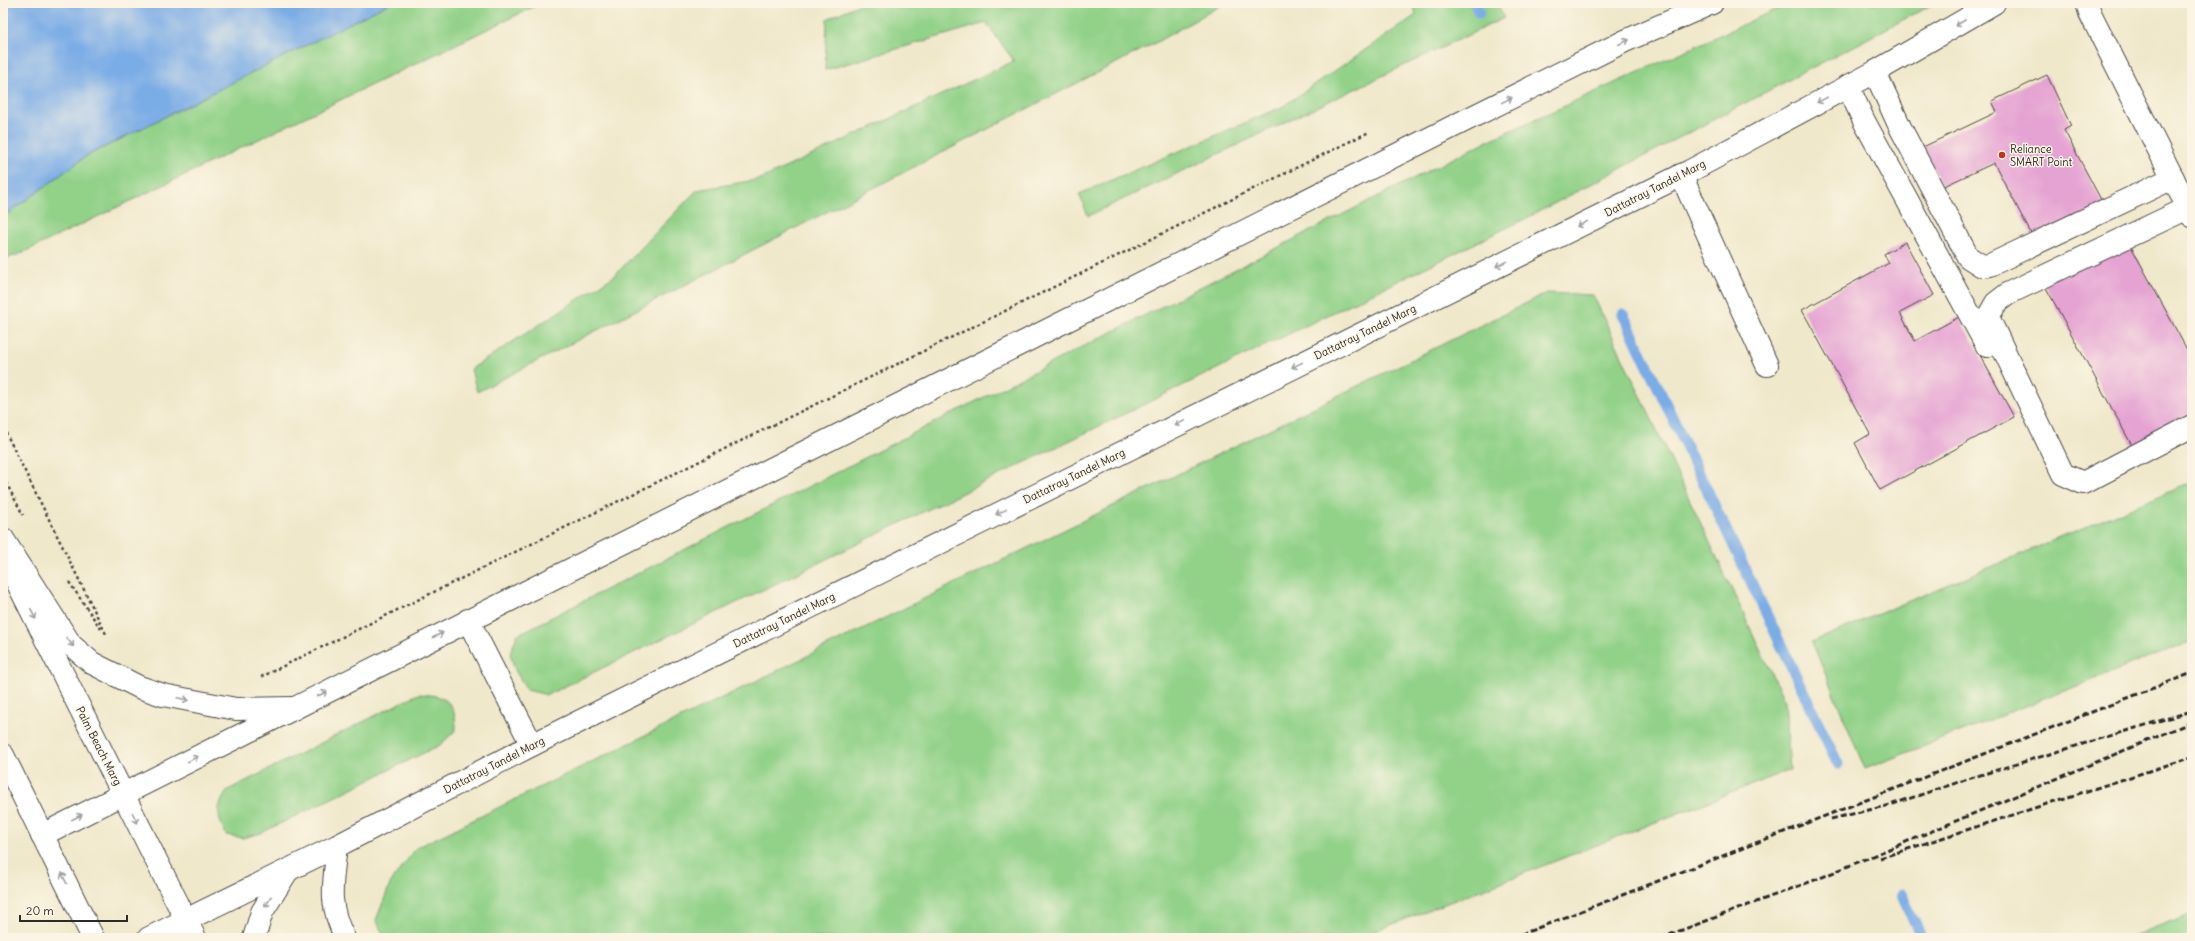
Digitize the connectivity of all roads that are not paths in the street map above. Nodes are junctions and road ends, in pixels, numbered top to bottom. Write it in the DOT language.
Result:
graph roads {
  1 [pos="1712,3"];
  2 [pos="1994,3"];
  3 [pos="2087,3"];
  4 [pos="1875,72"];
  5 [pos="1848,86"];
  6 [pos="1681,175"];
  7 [pos="2173,178"];
  8 [pos="2190,212"];
  9 [pos="1995,362"];
  10 [pos="1767,365"];
  11 [pos="2192,426"];
  12 [pos="3,539"];
  13 [pos="3,554"];
  14 [pos="468,620"];
  15 [pos="295,708"];
  16 [pos="532,745"];
  17 [pos="3,755"];
  18 [pos="123,794"];
  19 [pos="42,835"];
  20 [pos="337,846"];
  21 [pos="288,870"];
  22 [pos="191,929"];
  23 [pos="93,938"];
  24 [pos="149,938"];
  25 [pos="254,938"];
  26 [pos="344,938"];
  14 -- 1 [label="main road, one-way"];
  2 -- 4 [label="main road, Dattatray Tandel Marg, one-way"];
  3 -- 7 [label="main road"];
  4 -- 5 [label="main road, Dattatray Tandel Marg"];
  4 -- 7 [label="main road"];
  5 -- 6 [label="main road, Dattatray Tandel Marg, one-way"];
  5 -- 9 [label="main road"];
  6 -- 10 [label="main road"];
  6 -- 16 [label="main road, Dattatray Tandel Marg, one-way"];
  7 -- 8 [label="main road"];
  8 -- 11 [label="main road"];
  12 -- 15 [label="main road, one-way"];
  13 -- 18 [label="main road, Palm Beach Marg, one-way"];
  15 -- 14 [label="main road, one-way"];
  14 -- 16 [label="main road"];
  18 -- 15 [label="main road, one-way"];
  16 -- 20 [label="main road, Dattatray Tandel Marg"];
  17 -- 19 [label="main road"];
  19 -- 18 [label="main road, one-way"];
  18 -- 22 [label="main road, Palm Beach Marg, one-way"];
  23 -- 19 [label="main road, one-way"];
  20 -- 21 [label="main road, Dattatray Tandel Marg"];
  20 -- 26 [label="lane"];
  21 -- 22 [label="main road, Dattatray Tandel Marg"];
  21 -- 25 [label="main road, one-way"];
  22 -- 24 [label="main road, Dattatray Tandel Marg"];
}
